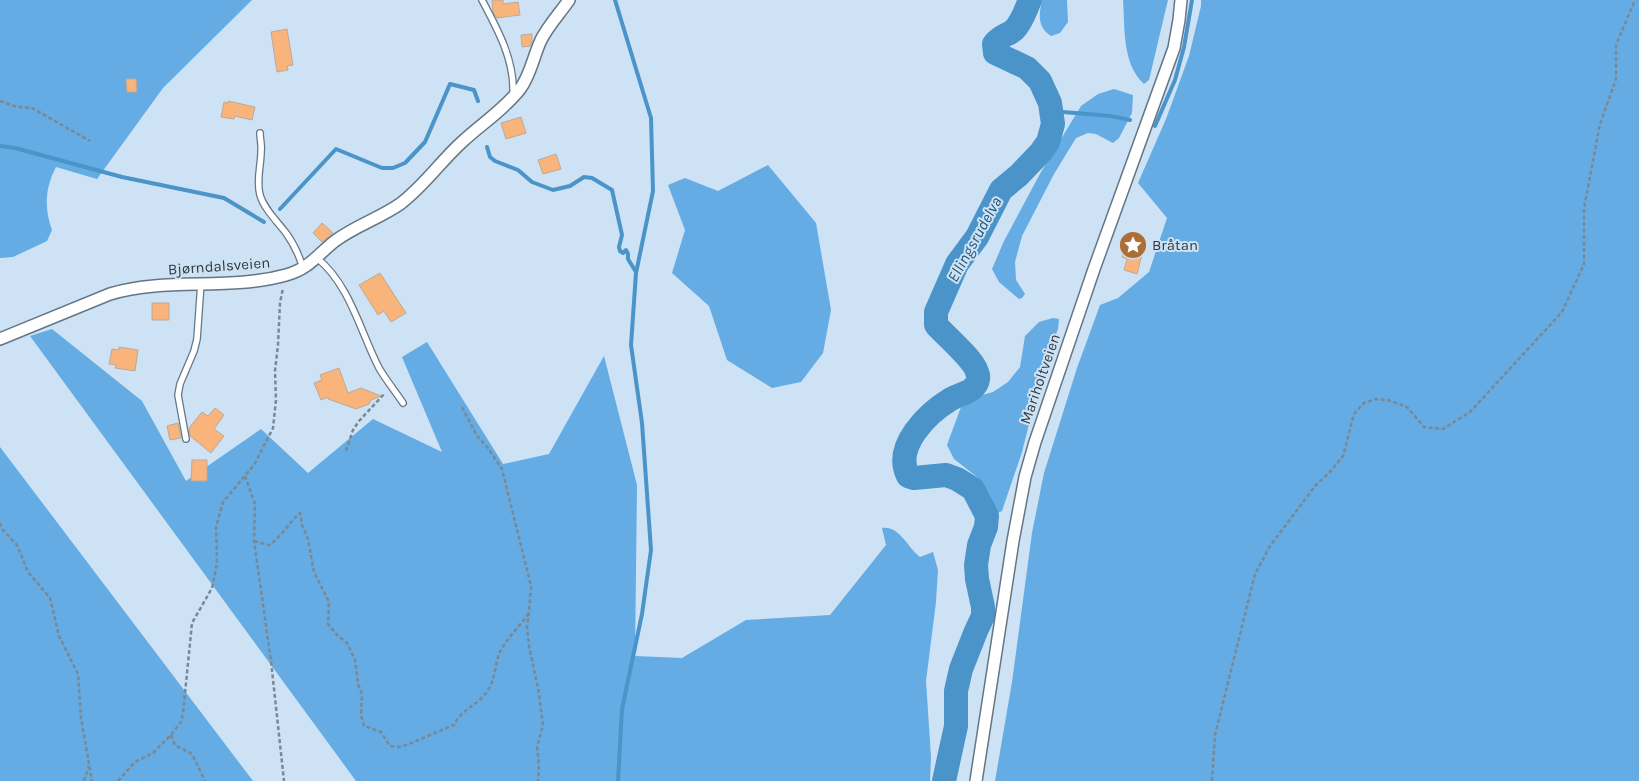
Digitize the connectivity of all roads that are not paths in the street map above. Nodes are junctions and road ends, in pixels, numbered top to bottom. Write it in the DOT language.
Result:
graph roads {
  1 [pos="482,0"];
  2 [pos="569,0"];
  3 [pos="1181,0"];
  4 [pos="513,98"];
  5 [pos="260,132"];
  6 [pos="317,258"];
  7 [pos="303,268"];
  8 [pos="201,283"];
  9 [pos="0,339"];
  10 [pos="403,403"];
  11 [pos="186,439"];
  12 [pos="976,781"];
  1 -- 4 [label="lane"];
  2 -- 4 [label="street, Bjørndalsveien"];
  3 -- 12 [label="street, Mariholtveien"];
  4 -- 6 [label="street, Bjørndalsveien"];
  5 -- 7 [label="lane"];
  6 -- 7 [label="street, Bjørndalsveien"];
  6 -- 10 [label="lane"];
  7 -- 8 [label="street, Bjørndalsveien"];
  8 -- 9 [label="street, Bjørndalsveien"];
  8 -- 11 [label="lane"];
}
